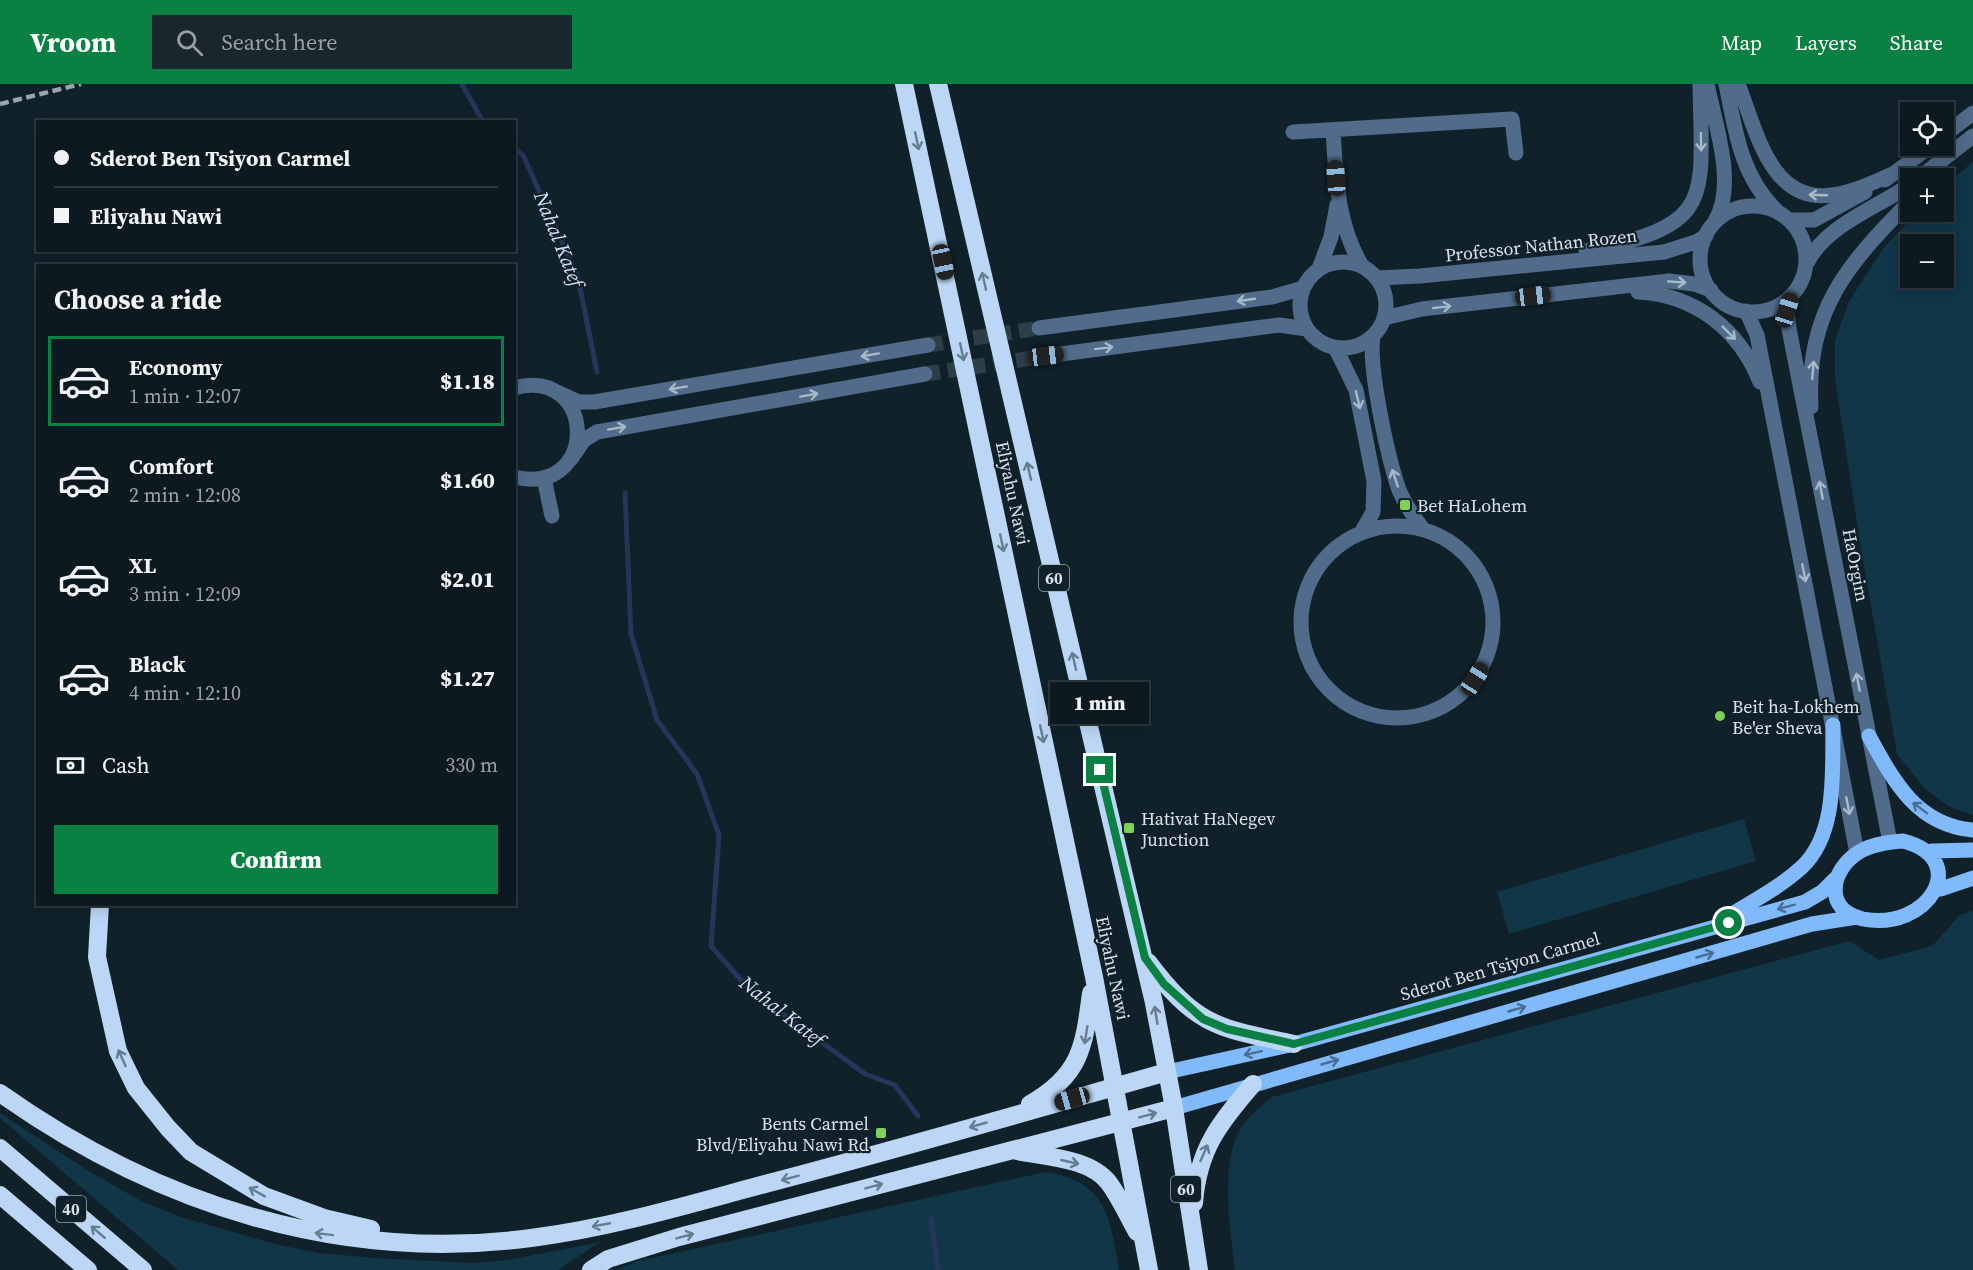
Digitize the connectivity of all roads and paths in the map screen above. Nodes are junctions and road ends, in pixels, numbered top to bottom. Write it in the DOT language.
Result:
graph roads {
  1 [pos="904,84"];
  2 [pos="938,84"];
  3 [pos="1700,84"];
  4 [pos="1707,84"];
  5 [pos="1726,84"];
  6 [pos="1738,84"];
  7 [pos="1973,113"];
  8 [pos="1954,127"];
  9 [pos="1333,130"];
  10 [pos="1293,132"];
  11 [pos="1973,138"];
  12 [pos="1516,153"];
  13 [pos="1917,156"];
  14 [pos="1932,168"];
  15 [pos="1943,168"];
  16 [pos="1893,174"];
  17 [pos="1900,191"];
  18 [pos="1338,202"];
  19 [pos="1777,211"];
  20 [pos="1900,212"];
  21 [pos="1791,220"];
  22 [pos="1708,232"];
  23 [pos="1806,265"];
  24 [pos="1362,266"];
  25 [pos="1513,267"];
  26 [pos="1319,269"];
  27 [pos="1377,278"];
  28 [pos="1304,288"];
  29 [pos="1578,290"];
  30 [pos="1711,290"];
  31 [pos="1791,296"];
  32 [pos="1746,311"];
  33 [pos="1384,318"];
  34 [pos="1039,328"];
  35 [pos="1307,329"];
  36 [pos="1373,336"];
  37 [pos="928,345"];
  38 [pos="1335,347"];
  39 [pos="1046,356"];
  40 [pos="925,374"];
  41 [pos="516,388"];
  42 [pos="557,392"];
  43 [pos="1774,419"];
  44 [pos="1813,449"];
  45 [pos="571,459"];
  46 [pos="516,477"];
  47 [pos="544,478"];
  48 [pos="552,516"];
  49 [pos="1423,529"];
  50 [pos="1361,533"];
  51 [pos="1833,725"];
  52 [pos="1869,736"];
  53 [pos="1973,830"];
  54 [pos="1890,842"];
  55 [pos="1932,850"];
  56 [pos="1973,850"];
  57 [pos="1857,853"];
  58 [pos="1973,878"];
  59 [pos="1835,879"];
  60 [pos="1941,889"];
  61 [pos="100,906"];
  62 [pos="1857,917"];
  63 [pos="1710,928"];
  64 [pos="1137,930"];
  65 [pos="1094,977"];
  66 [pos="1294,1044"];
  67 [pos="1167,1072"];
  68 [pos="1253,1084"];
  69 [pos="1115,1087"];
  70 [pos="0,1093"];
  71 [pos="1174,1108"];
  72 [pos="1007,1117"];
  73 [pos="1122,1122"];
  74 [pos="0,1148"];
  75 [pos="1013,1150"];
  76 [pos="0,1195"];
  77 [pos="1193,1232"];
  78 [pos="477,1243"];
  79 [pos="1144,1245"];
  80 [pos="88,1270"];
  81 [pos="143,1270"];
  82 [pos="591,1270"];
  83 [pos="1149,1270"];
  84 [pos="1199,1270"];
  1 -- 65 [label="highway, Eliyahu Nawi / 60, one-way"];
  64 -- 2 [label="highway, Eliyahu Nawi / 60, one-way"];
  3 -- 25 [label="street, one-way"];
  4 -- 22 [label="street"];
  5 -- 19 [label="street"];
  16 -- 6 [label="street, one-way"];
  7 -- 8 [label="street"];
  9 -- 10 [label="street"];
  9 -- 12 [label="street"];
  9 -- 18 [label="street"];
  11 -- 14 [label="street"];
  11 -- 15 [label="street"];
  13 -- 16 [label="street"];
  16 -- 21 [label="street"];
  17 -- 23 [label="street"];
  18 -- 24 [label="street"];
  18 -- 26 [label="street"];
  19 -- 21 [label="street"];
  19 -- 22 [label="street"];
  44 -- 20 [label="street, one-way"];
  21 -- 23 [label="street"];
  22 -- 25 [label="street, Professor Nathan Rozen"];
  22 -- 30 [label="street"];
  23 -- 31 [label="street"];
  24 -- 26 [label="street"];
  24 -- 27 [label="street"];
  25 -- 27 [label="street, Professor Nathan Rozen"];
  26 -- 28 [label="street"];
  27 -- 33 [label="street"];
  28 -- 34 [label="street, one-way"];
  28 -- 35 [label="street"];
  29 -- 30 [label="street, one-way"];
  33 -- 29 [label="street, one-way"];
  29 -- 43 [label="street, one-way"];
  30 -- 32 [label="street"];
  31 -- 32 [label="street"];
  31 -- 44 [label="street, HaOrgim"];
  32 -- 43 [label="street"];
  33 -- 36 [label="street"];
  35 -- 38 [label="street"];
  39 -- 35 [label="street, one-way"];
  36 -- 38 [label="street"];
  49 -- 36 [label="street, one-way"];
  37 -- 42 [label="street, one-way"];
  38 -- 50 [label="street, one-way"];
  45 -- 40 [label="street, one-way"];
  41 -- 42 [label="street"];
  42 -- 45 [label="street"];
  43 -- 51 [label="street, one-way"];
  52 -- 44 [label="street, HaOrgim, one-way"];
  45 -- 47 [label="street"];
  46 -- 47 [label="street"];
  47 -- 48 [label="street"];
  49 -- 50 [label="street"];
  49 -- 50 [label="street"];
  51 -- 57 [label="street, one-way"];
  51 -- 63 [label="main road"];
  53 -- 52 [label="main road, one-way"];
  52 -- 54 [label="street, HaOrgim"];
  54 -- 55 [label="main road"];
  54 -- 57 [label="main road"];
  55 -- 56 [label="main road"];
  55 -- 60 [label="main road"];
  57 -- 59 [label="main road"];
  58 -- 60 [label="main road"];
  59 -- 62 [label="main road"];
  59 -- 63 [label="main road, Sderot Ben Tsiyon Carmel, one-way"];
  60 -- 62 [label="main road"];
  78 -- 61 [label="highway, one-way"];
  68 -- 62 [label="main road, one-way"];
  63 -- 66 [label="main road, Sderot Ben Tsiyon Carmel"];
  64 -- 66 [label="highway"];
  67 -- 64 [label="highway, Eliyahu Nawi / 60, one-way"];
  65 -- 69 [label="highway, Eliyahu Nawi / 60"];
  65 -- 72 [label="highway, one-way"];
  66 -- 67 [label="main road, Sderot Ben Tsiyon Carmel, one-way"];
  67 -- 69 [label="highway"];
  67 -- 71 [label="highway, 60"];
  68 -- 71 [label="main road"];
  77 -- 68 [label="highway, one-way"];
  69 -- 72 [label="highway"];
  69 -- 73 [label="highway, 60"];
  78 -- 70 [label="highway, one-way"];
  73 -- 71 [label="highway, one-way"];
  71 -- 77 [label="highway, 60"];
  72 -- 78 [label="highway, one-way"];
  73 -- 75 [label="highway"];
  73 -- 79 [label="highway, 60"];
  81 -- 74 [label="highway, 40, one-way"];
  75 -- 79 [label="highway, one-way"];
  82 -- 75 [label="highway, one-way"];
  76 -- 80 [label="highway, 40"];
  77 -- 84 [label="highway, 60"];
  79 -- 83 [label="highway, 60"];
}
